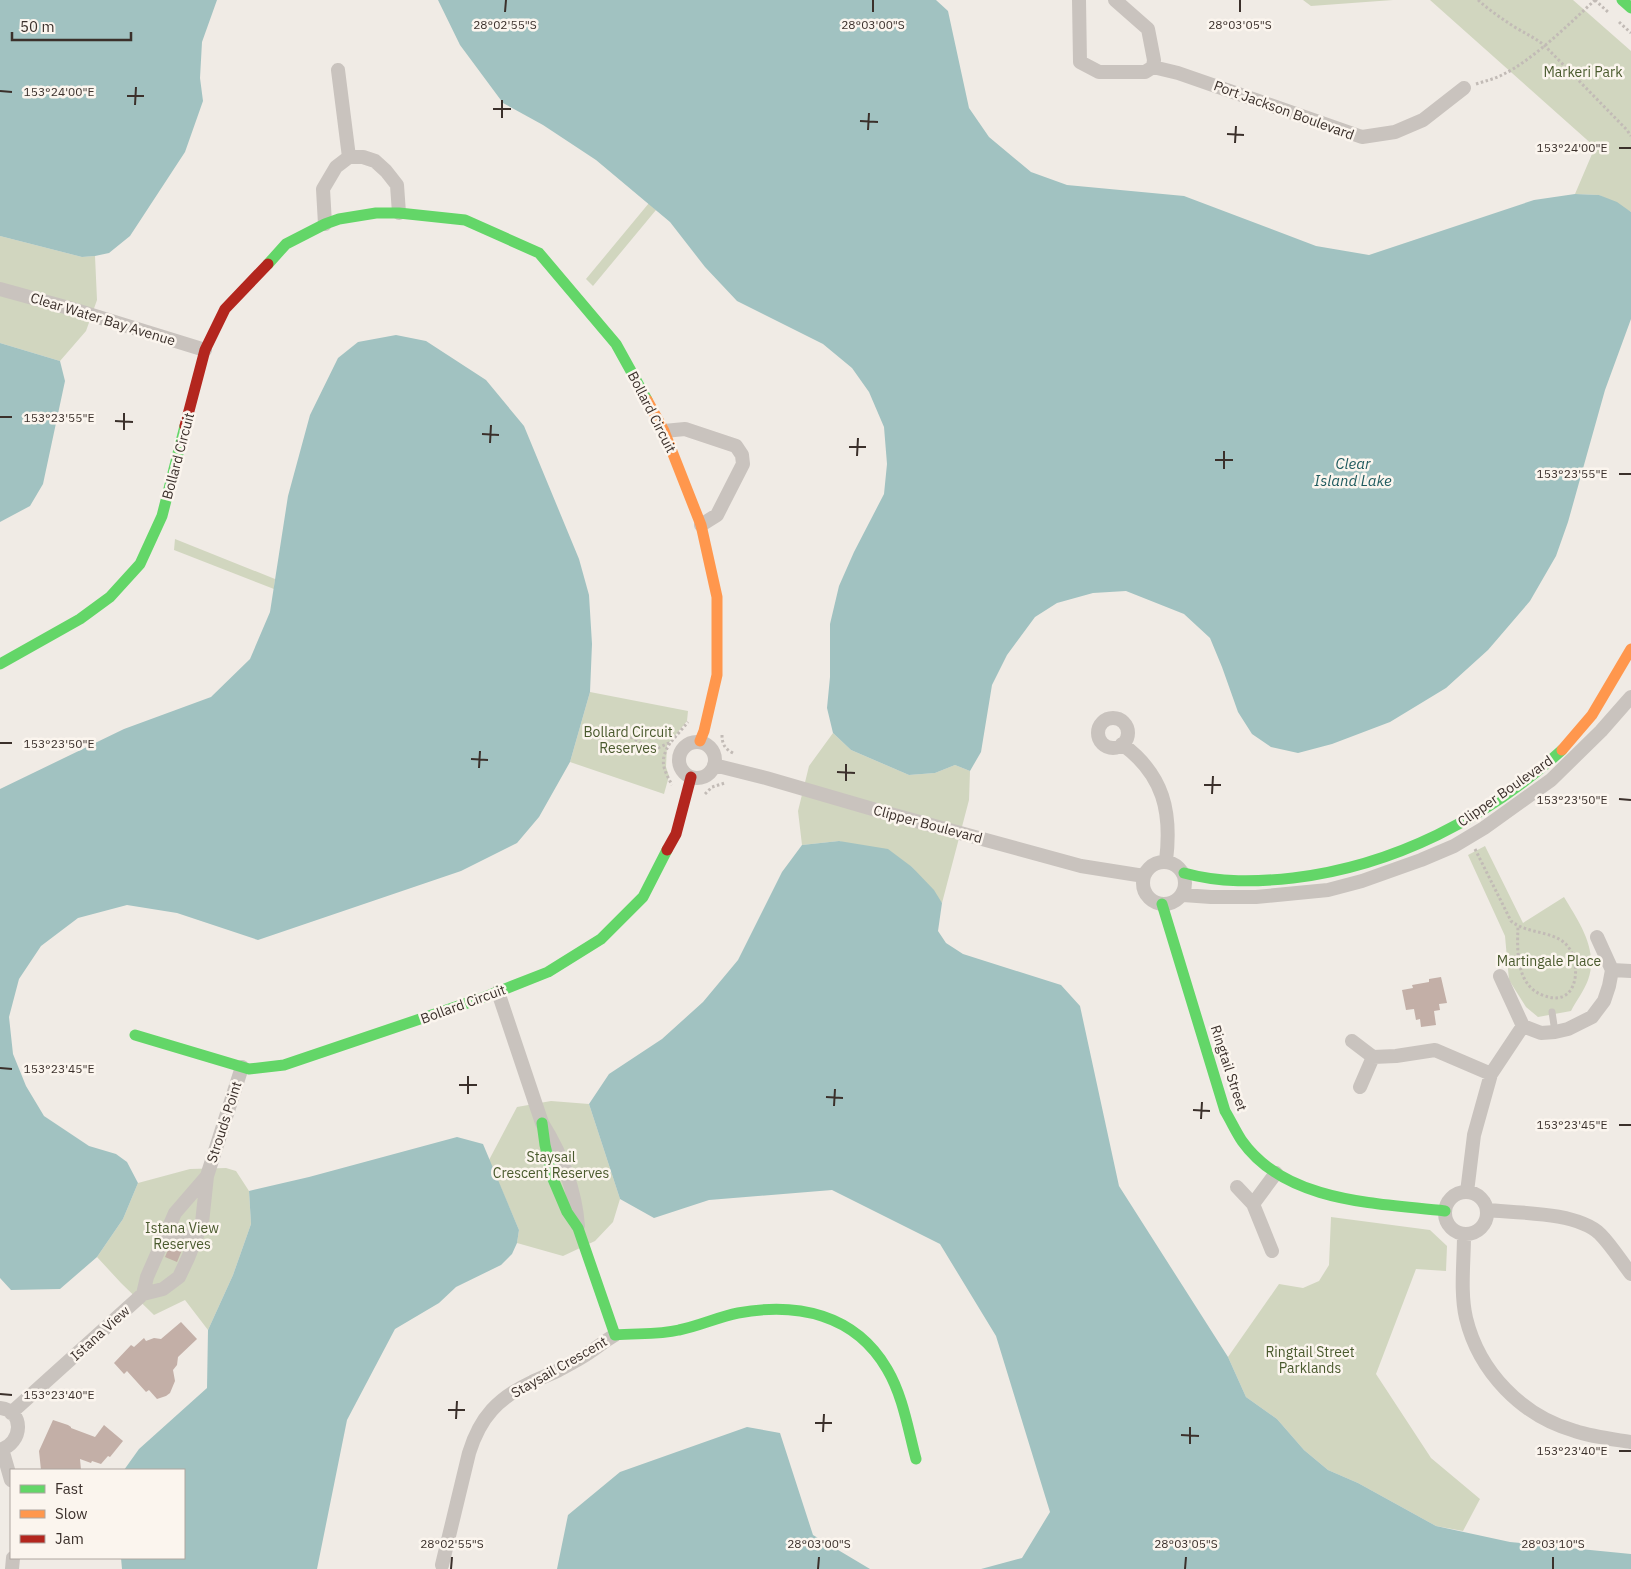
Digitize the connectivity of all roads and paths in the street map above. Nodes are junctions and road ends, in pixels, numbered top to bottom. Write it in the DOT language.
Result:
graph roads {
  1 [pos="1079,0"];
  2 [pos="1115,0"];
  3 [pos="1478,0"];
  4 [pos="1595,0"];
  5 [pos="1622,0"];
  6 [pos="1631,8"];
  7 [pos="1544,45"];
  8 [pos="1153,67"];
  9 [pos="338,70"];
  10 [pos="1464,88"];
  11 [pos="1631,136"];
  12 [pos="350,157"];
  13 [pos="398,213"];
  14 [pos="325,224"];
  15 [pos="0,289"];
  16 [pos="205,350"];
  17 [pos="664,431"];
  18 [pos="701,525"];
  19 [pos="1630,654"];
  20 [pos="0,664"];
  21 [pos="1631,697"];
  22 [pos="700,742"];
  23 [pos="1122,744"];
  24 [pos="714,765"];
  25 [pos="691,777"];
  26 [pos="1470,837"];
  27 [pos="1166,861"];
  28 [pos="1184,873"];
  29 [pos="1144,876"];
  30 [pos="1182,895"];
  31 [pos="1162,904"];
  32 [pos="1518,927"];
  33 [pos="1597,937"];
  34 [pos="1612,970"];
  35 [pos="1631,971"];
  36 [pos="1500,976"];
  37 [pos="498,992"];
  38 [pos="1552,1012"];
  39 [pos="1523,1026"];
  40 [pos="1555,1032"];
  41 [pos="135,1035"];
  42 [pos="1352,1041"];
  43 [pos="1373,1057"];
  44 [pos="242,1067"];
  45 [pos="1491,1074"];
  46 [pos="1360,1086"];
  47 [pos="1276,1173"];
  48 [pos="206,1176"];
  49 [pos="1236,1187"];
  50 [pos="1467,1192"];
  51 [pos="1253,1204"];
  52 [pos="1487,1210"];
  53 [pos="1445,1211"];
  54 [pos="578,1228"];
  55 [pos="168,1229"];
  56 [pos="1464,1235"];
  57 [pos="195,1240"];
  58 [pos="1272,1251"];
  59 [pos="188,1258"];
  60 [pos="1631,1274"];
  61 [pos="143,1294"];
  62 [pos="616,1335"];
  63 [pos="6,1410"];
  64 [pos="1631,1442"];
  65 [pos="1,1450"];
  66 [pos="916,1459"];
  67 [pos="10,1477"];
  68 [pos="442,1564"];
  1 -- 8 [label="street, Port Jackson Boulevard"];
  2 -- 8 [label="street"];
  3 -- 7 [label="path"];
  4 -- 7 [label="path"];
  5 -- 6 [label="street"];
  7 -- 10 [label="path"];
  7 -- 11 [label="path"];
  8 -- 10 [label="street, Port Jackson Boulevard"];
  9 -- 12 [label="street"];
  12 -- 13 [label="street"];
  12 -- 14 [label="street"];
  13 -- 14 [label="street, Bollard Circuit"];
  13 -- 17 [label="street, Bollard Circuit"];
  14 -- 16 [label="street, Bollard Circuit"];
  15 -- 16 [label="street, Clear Water Bay Avenue"];
  16 -- 20 [label="street, Bollard Circuit"];
  17 -- 18 [label="street, Bollard Circuit"];
  17 -- 18 [label="street"];
  18 -- 22 [label="street, Bollard Circuit"];
  19 -- 28 [label="street, Clipper Boulevard"];
  21 -- 26 [label="street, Clipper Boulevard"];
  22 -- 24 [label="street"];
  22 -- 25 [label="street"];
  23 -- 27 [label="street"];
  24 -- 25 [label="street"];
  24 -- 29 [label="street, Clipper Boulevard"];
  25 -- 37 [label="street, Bollard Circuit"];
  26 -- 30 [label="street, Clipper Boulevard"];
  26 -- 32 [label="path"];
  27 -- 28 [label="street"];
  27 -- 29 [label="street"];
  28 -- 30 [label="street"];
  29 -- 31 [label="street"];
  30 -- 31 [label="street"];
  31 -- 47 [label="street, Ringtail Street"];
  32 -- 32 [label="path"];
  33 -- 34 [label="street"];
  34 -- 35 [label="street"];
  34 -- 40 [label="street"];
  36 -- 39 [label="street"];
  37 -- 44 [label="street, Bollard Circuit"];
  37 -- 54 [label="street, Staysail Crescent"];
  38 -- 40 [label="lane"];
  39 -- 40 [label="street"];
  39 -- 45 [label="street"];
  41 -- 44 [label="street, Bollard Circuit"];
  42 -- 43 [label="street"];
  43 -- 45 [label="street"];
  43 -- 46 [label="street"];
  44 -- 48 [label="street, Strouds Point"];
  45 -- 50 [label="street"];
  47 -- 51 [label="street"];
  47 -- 53 [label="street, Ringtail Street"];
  48 -- 55 [label="street, Strouds Point"];
  48 -- 57 [label="street, Strouds Point"];
  49 -- 51 [label="street"];
  50 -- 52 [label="street"];
  50 -- 53 [label="street"];
  51 -- 58 [label="street"];
  52 -- 56 [label="street"];
  52 -- 60 [label="street"];
  53 -- 56 [label="street"];
  54 -- 62 [label="street, Staysail Crescent"];
  55 -- 57 [label="street"];
  55 -- 61 [label="street, Strouds Point"];
  56 -- 64 [label="street"];
  57 -- 59 [label="street, Strouds Point"];
  59 -- 61 [label="street, Istana View"];
  61 -- 63 [label="street, Istana View"];
  62 -- 66 [label="street, Staysail Crescent"];
  62 -- 68 [label="street, Staysail Crescent"];
  63 -- 65 [label="street"];
  65 -- 67 [label="street"];
}
